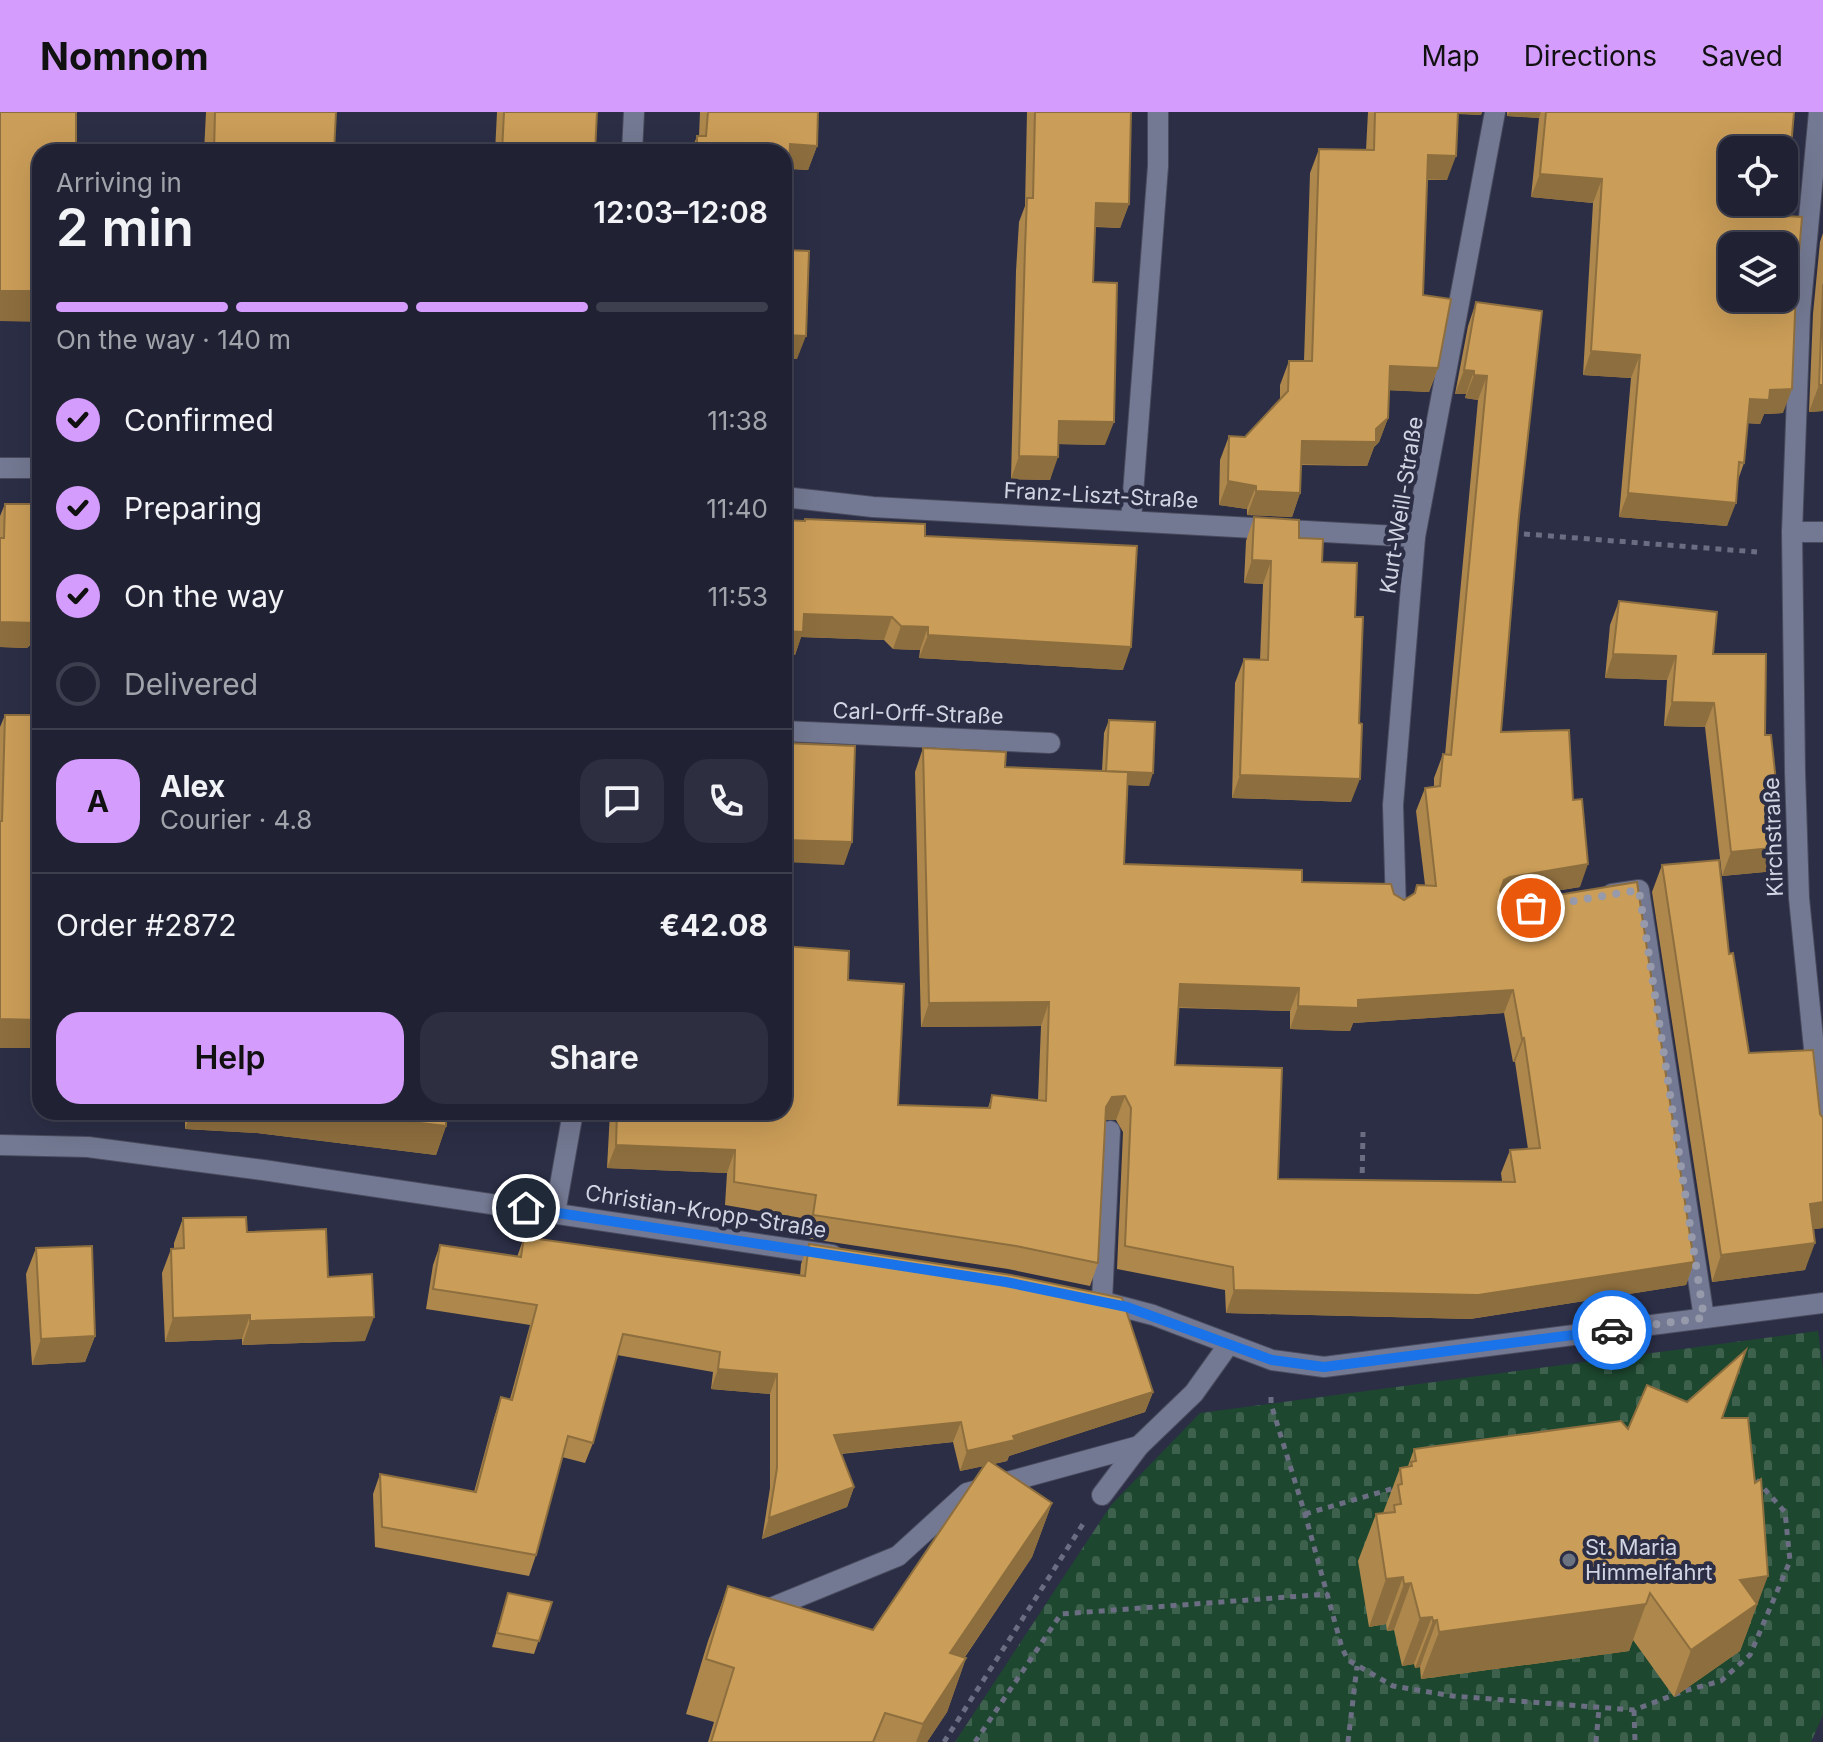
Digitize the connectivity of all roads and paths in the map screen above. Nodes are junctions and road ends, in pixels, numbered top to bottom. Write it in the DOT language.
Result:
graph roads {
  1 [pos="634,112"];
  2 [pos="1158,112"];
  3 [pos="1495,112"];
  4 [pos="1819,112"];
  5 [pos="632,144"];
  6 [pos="0,468"];
  7 [pos="32,468"];
  8 [pos="792,498"];
  9 [pos="1131,520"];
  10 [pos="1497,532"];
  11 [pos="1792,532"];
  12 [pos="1823,532"];
  13 [pos="1415,537"];
  14 [pos="792,731"];
  15 [pos="1050,743"];
  16 [pos="1594,898"];
  17 [pos="1396,910"];
  18 [pos="572,1120"];
  19 [pos="1110,1131"];
  20 [pos="1363,1132"];
  21 [pos="1823,1139"];
  22 [pos="0,1145"];
  23 [pos="1362,1187"];
  24 [pos="555,1213"];
  25 [pos="846,1257"];
  26 [pos="1077,1295"];
  27 [pos="1102,1301"];
  28 [pos="1823,1303"];
  29 [pos="1704,1318"];
  30 [pos="1229,1344"];
  31 [pos="1271,1404"];
  32 [pos="1139,1446"];
  33 [pos="1744,1466"];
  34 [pos="1408,1484"];
  35 [pos="1102,1495"];
  36 [pos="1305,1514"];
  37 [pos="1328,1594"];
  38 [pos="745,1619"];
  39 [pos="1357,1666"];
  40 [pos="1599,1708"];
  41 [pos="1634,1710"];
  42 [pos="944,1742"];
  43 [pos="975,1742"];
  44 [pos="1348,1742"];
  45 [pos="1596,1742"];
  46 [pos="1635,1742"];
  1 -- 5 [label="street"];
  2 -- 9 [label="street"];
  3 -- 13 [label="street, Kurt-Weill-Straße"];
  4 -- 11 [label="street, Kirchstraße"];
  6 -- 7 [label="street"];
  8 -- 9 [label="street, Franz-Liszt-Straße"];
  9 -- 13 [label="street, Franz-Liszt-Straße"];
  10 -- 11 [label="path"];
  11 -- 12 [label="street"];
  11 -- 21 [label="street, Kirchstraße"];
  13 -- 17 [label="street, Kurt-Weill-Straße"];
  14 -- 15 [label="street, Carl-Orff-Straße"];
  16 -- 29 [label="street"];
  18 -- 24 [label="street"];
  19 -- 27 [label="street"];
  20 -- 23 [label="path"];
  22 -- 24 [label="street, Christian-Kropp-Straße"];
  24 -- 25 [label="street, Christian-Kropp-Straße"];
  26 -- 27 [label="street"];
  27 -- 30 [label="street"];
  28 -- 29 [label="street"];
  29 -- 30 [label="street"];
  30 -- 32 [label="street"];
  31 -- 36 [label="path"];
  32 -- 35 [label="street"];
  32 -- 38 [label="street"];
  33 -- 41 [label="path"];
  34 -- 36 [label="path"];
  35 -- 42 [label="path"];
  36 -- 37 [label="path"];
  37 -- 39 [label="path"];
  37 -- 43 [label="path"];
  39 -- 40 [label="path"];
  39 -- 44 [label="path"];
  40 -- 41 [label="path"];
  40 -- 45 [label="path"];
  41 -- 46 [label="path"];
}
